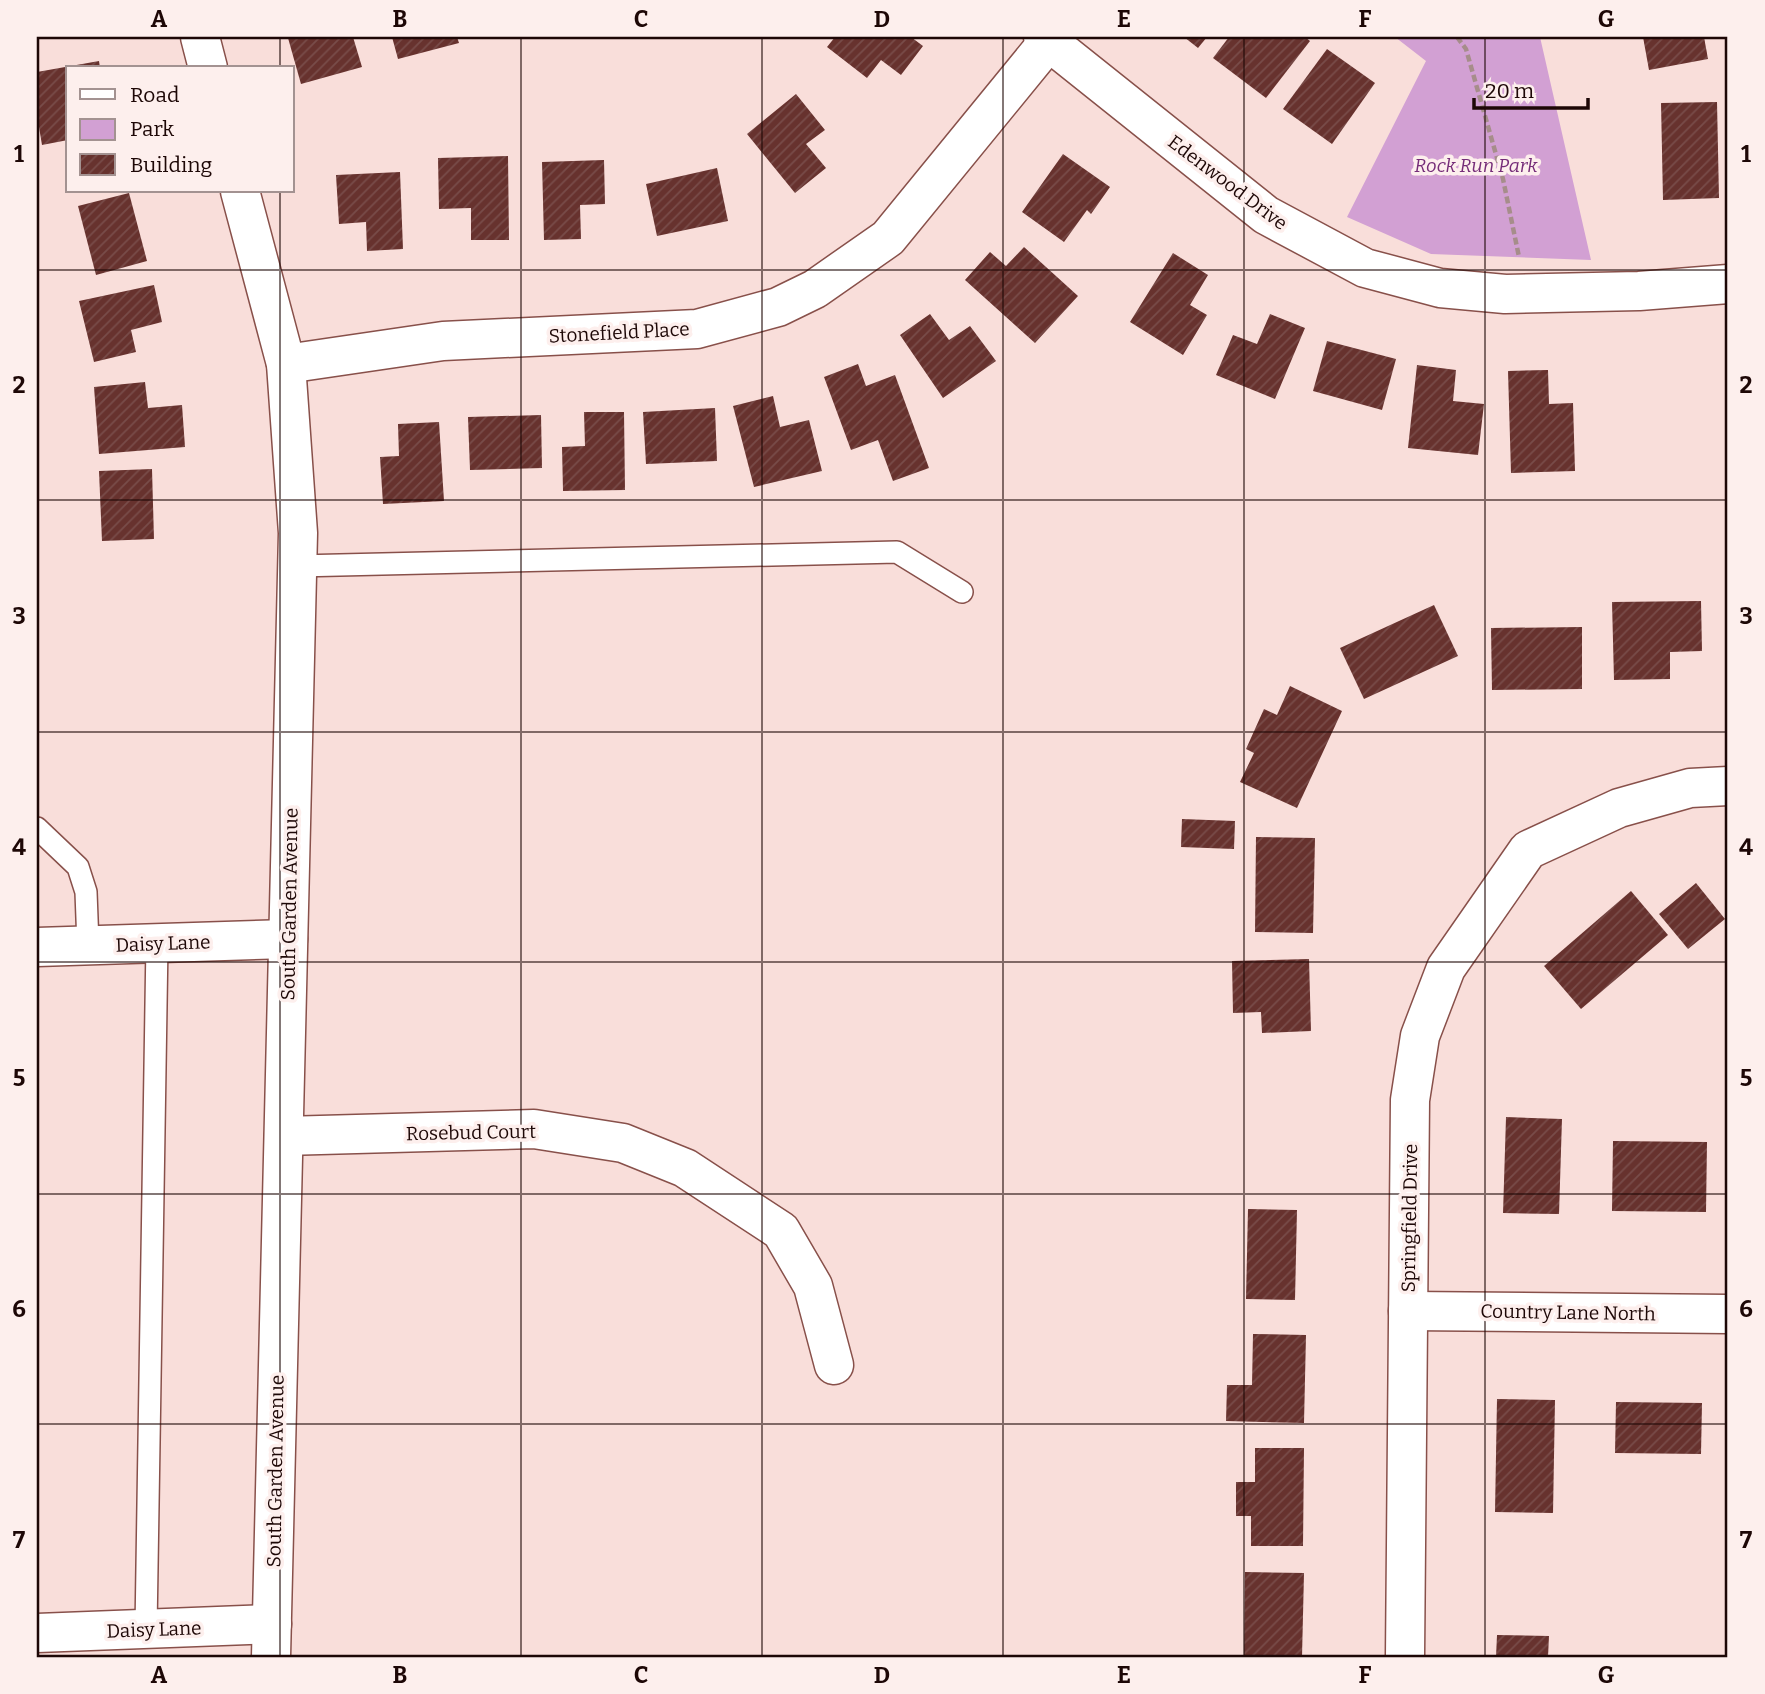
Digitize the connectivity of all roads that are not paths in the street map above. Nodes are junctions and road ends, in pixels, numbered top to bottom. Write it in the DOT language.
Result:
graph roads {
  1 [pos="200,37"];
  2 [pos="1046,39"];
  3 [pos="207,66"];
  4 [pos="240,192"];
  5 [pos="1728,284"];
  6 [pos="286,364"];
  7 [pos="297,565"];
  8 [pos="962,592"];
  9 [pos="1728,786"];
  10 [pos="37,828"];
  11 [pos="288,939"];
  12 [pos="157,943"];
  13 [pos="88,945"];
  14 [pos="37,947"];
  15 [pos="284,1136"];
  16 [pos="1408,1311"];
  17 [pos="1728,1314"];
  18 [pos="834,1366"];
  19 [pos="146,1629"];
  20 [pos="37,1633"];
  21 [pos="271,1641"];
  22 [pos="1405,1657"];
  1 -- 3 [label="street"];
  2 -- 5 [label="street, Edenwood Drive"];
  2 -- 6 [label="street, Stonefield Place"];
  4 -- 6 [label="street, South Garden Avenue"];
  6 -- 7 [label="street, South Garden Avenue"];
  7 -- 8 [label="lane"];
  7 -- 11 [label="street, South Garden Avenue"];
  9 -- 16 [label="street, Springfield Drive"];
  10 -- 13 [label="lane"];
  11 -- 12 [label="street, Daisy Lane"];
  11 -- 15 [label="street, South Garden Avenue"];
  12 -- 13 [label="street, Daisy Lane"];
  12 -- 19 [label="lane"];
  13 -- 14 [label="street, Daisy Lane"];
  15 -- 18 [label="street, Rosebud Court"];
  15 -- 21 [label="street, South Garden Avenue"];
  16 -- 17 [label="street, Country Lane North"];
  16 -- 22 [label="street, Springfield Drive"];
  19 -- 20 [label="street, Daisy Lane"];
  19 -- 21 [label="street, Daisy Lane"];
}
